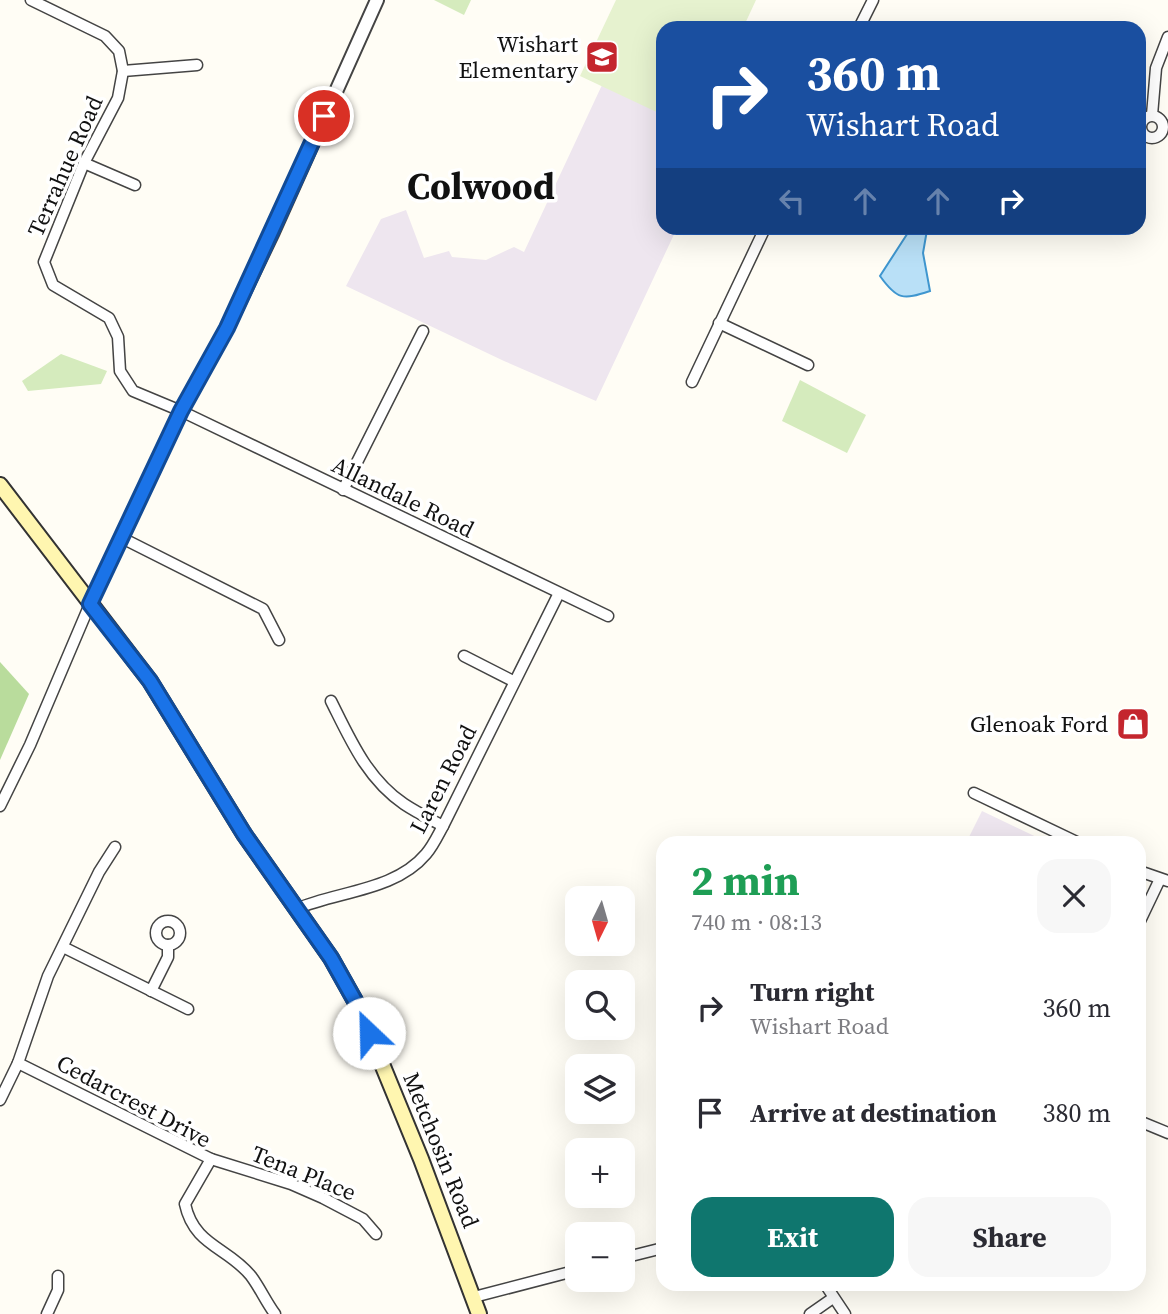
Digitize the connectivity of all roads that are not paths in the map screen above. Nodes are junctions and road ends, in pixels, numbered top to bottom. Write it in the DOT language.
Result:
graph roads {
  1 [pos="31,0"];
  2 [pos="376,0"];
  3 [pos="873,0"];
  4 [pos="862,21"];
  5 [pos="1168,37"];
  6 [pos="197,65"];
  7 [pos="123,71"];
  8 [pos="1152,115"];
  9 [pos="84,163"];
  10 [pos="135,185"];
  11 [pos="762,235"];
  12 [pos="719,323"];
  13 [pos="423,331"];
  14 [pos="808,365"];
  15 [pos="692,382"];
  16 [pos="181,411"];
  17 [pos="0,485"];
  18 [pos="343,490"];
  19 [pos="121,538"];
  20 [pos="559,593"];
  21 [pos="90,604"];
  22 [pos="608,616"];
  23 [pos="279,640"];
  24 [pos="464,656"];
  25 [pos="513,681"];
  26 [pos="331,701"];
  27 [pos="974,793"];
  28 [pos="0,806"];
  29 [pos="443,826"];
  30 [pos="1064,836"];
  31 [pos="115,847"];
  32 [pos="1146,874"];
  33 [pos="1164,880"];
  34 [pos="296,909"];
  35 [pos="1146,911"];
  36 [pos="168,945"];
  37 [pos="63,947"];
  38 [pos="152,991"];
  39 [pos="188,1009"];
  40 [pos="18,1063"];
  41 [pos="0,1100"];
  42 [pos="1146,1124"];
  43 [pos="1168,1133"];
  44 [pos="211,1158"];
  45 [pos="376,1234"];
  46 [pos="656,1250"];
  47 [pos="635,1255"];
  48 [pos="565,1273"];
  49 [pos="58,1276"];
  50 [pos="829,1291"];
  51 [pos="474,1297"];
  52 [pos="833,1298"];
  53 [pos="47,1314"];
  54 [pos="275,1314"];
  55 [pos="478,1314"];
  56 [pos="810,1314"];
  57 [pos="845,1314"];
  1 -- 7 [label="street"];
  2 -- 16 [label="street"];
  3 -- 4 [label="street"];
  5 -- 8 [label="street"];
  6 -- 7 [label="street"];
  7 -- 9 [label="street, Terrahue Road"];
  9 -- 10 [label="street"];
  9 -- 16 [label="street, Terrahue Road"];
  11 -- 12 [label="street"];
  12 -- 14 [label="street"];
  12 -- 15 [label="street"];
  13 -- 18 [label="street"];
  16 -- 18 [label="street, Allandale Road"];
  16 -- 19 [label="street"];
  17 -- 21 [label="main road, Metchosin Road"];
  18 -- 20 [label="street, Allandale Road"];
  19 -- 21 [label="street"];
  19 -- 23 [label="street"];
  20 -- 22 [label="street, Allandale Road"];
  20 -- 25 [label="street, Laren Road"];
  21 -- 28 [label="street"];
  21 -- 34 [label="main road, Metchosin Road"];
  24 -- 25 [label="street"];
  25 -- 29 [label="street, Laren Road"];
  26 -- 29 [label="street"];
  27 -- 30 [label="street"];
  29 -- 34 [label="street, Laren Road"];
  31 -- 37 [label="street"];
  32 -- 33 [label="street"];
  33 -- 35 [label="street"];
  34 -- 51 [label="main road, Metchosin Road"];
  36 -- 38 [label="street"];
  37 -- 38 [label="street"];
  37 -- 40 [label="street"];
  38 -- 39 [label="street"];
  40 -- 41 [label="street"];
  40 -- 44 [label="street, Cedarcrest Drive"];
  42 -- 43 [label="street"];
  44 -- 45 [label="street, Tena Place"];
  44 -- 54 [label="street, Cedarcrest Drive"];
  46 -- 47 [label="street"];
  48 -- 51 [label="street"];
  49 -- 53 [label="street"];
  50 -- 52 [label="street"];
  51 -- 55 [label="main road, Metchosin Road"];
  52 -- 56 [label="street"];
  52 -- 57 [label="street"];
}
